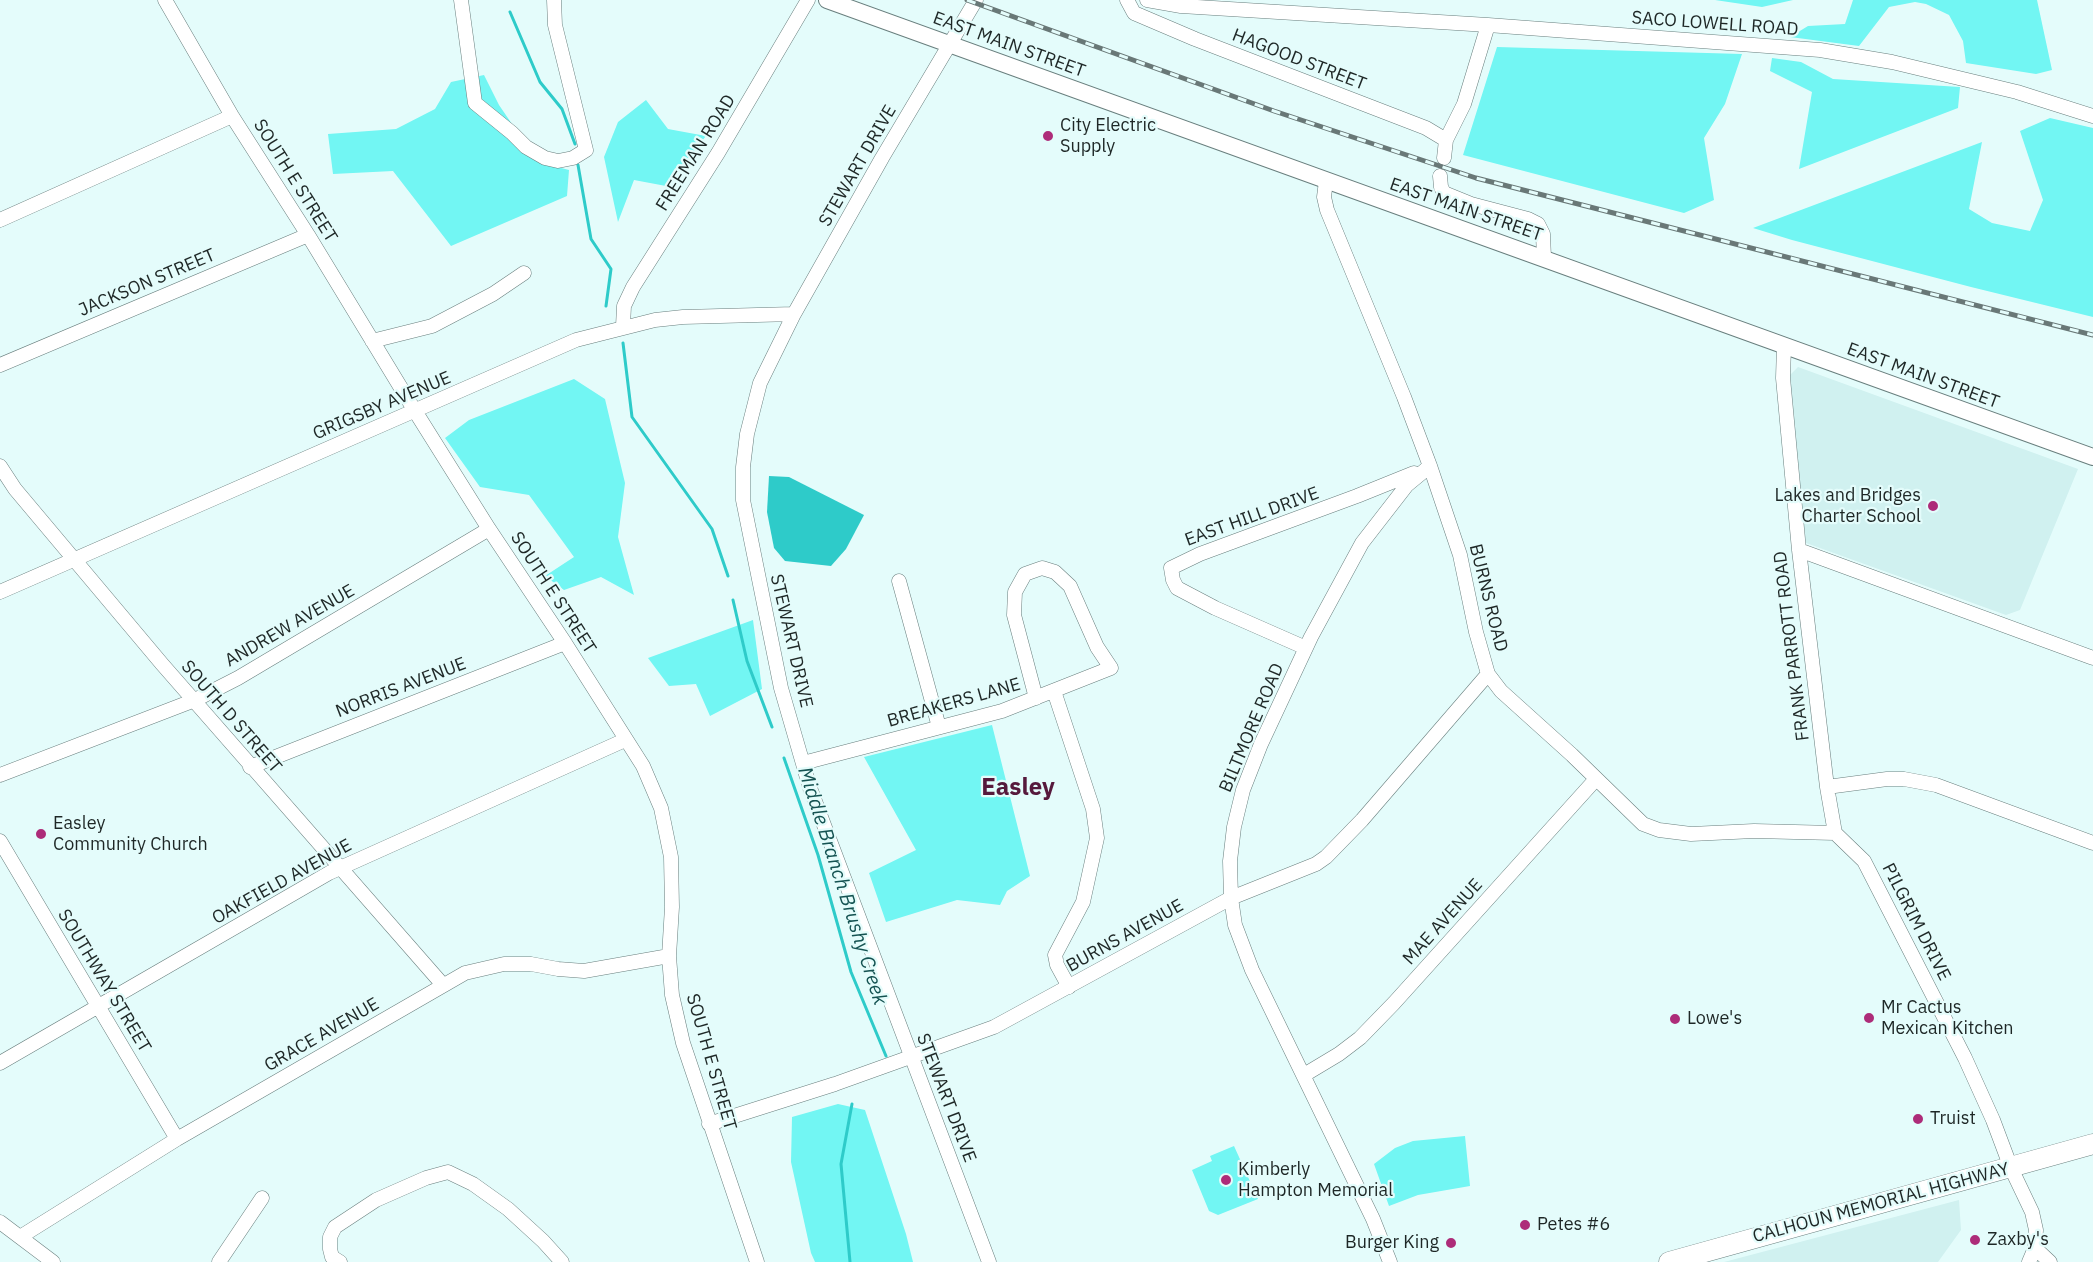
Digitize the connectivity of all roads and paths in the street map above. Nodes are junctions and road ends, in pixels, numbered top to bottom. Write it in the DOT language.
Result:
graph roads {
  1 [pos="165,0"];
  2 [pos="461,0"];
  3 [pos="554,0"];
  4 [pos="808,0"];
  5 [pos="827,0"];
  6 [pos="976,0"];
  7 [pos="1127,0"];
  8 [pos="1147,0"];
  9 [pos="1488,25"];
  10 [pos="949,45"];
  11 [pos="232,116"];
  12 [pos="2093,116"];
  13 [pos="1446,140"];
  14 [pos="1444,158"];
  15 [pos="1440,176"];
  16 [pos="1326,181"];
  17 [pos="0,220"];
  18 [pos="308,235"];
  19 [pos="1544,258"];
  20 [pos="524,273"];
  21 [pos="794,314"];
  22 [pos="623,326"];
  23 [pos="372,341"];
  24 [pos="1784,346"];
  25 [pos="0,364"];
  26 [pos="415,411"];
  27 [pos="2093,457"];
  28 [pos="0,466"];
  29 [pos="1430,466"];
  30 [pos="489,529"];
  31 [pos="1799,550"];
  32 [pos="73,559"];
  33 [pos="899,581"];
  34 [pos="0,592"];
  35 [pos="565,643"];
  36 [pos="1306,648"];
  37 [pos="2093,658"];
  38 [pos="1488,674"];
  39 [pos="1054,691"];
  40 [pos="1036,698"];
  41 [pos="195,700"];
  42 [pos="939,727"];
  43 [pos="625,740"];
  44 [pos="803,763"];
  45 [pos="250,767"];
  46 [pos="0,775"];
  47 [pos="1596,779"];
  48 [pos="1827,787"];
  49 [pos="1835,833"];
  50 [pos="0,841"];
  51 [pos="2093,843"];
  52 [pos="340,867"];
  53 [pos="1231,898"];
  54 [pos="669,956"];
  55 [pos="443,985"];
  56 [pos="1069,987"];
  57 [pos="98,1006"];
  58 [pos="911,1058"];
  59 [pos="0,1063"];
  60 [pos="1304,1076"];
  61 [pos="710,1124"];
  62 [pos="177,1139"];
  63 [pos="2093,1144"];
  64 [pos="2012,1168"];
  65 [pos="262,1198"];
  66 [pos="0,1222"];
  67 [pos="20,1237"];
  68 [pos="2035,1248"];
  69 [pos="54,1262"];
  70 [pos="219,1262"];
  71 [pos="340,1262"];
  72 [pos="562,1262"];
  73 [pos="757,1262"];
  74 [pos="989,1262"];
  75 [pos="1390,1262"];
  76 [pos="1669,1262"];
  77 [pos="2018,1262"];
  78 [pos="2029,1262"];
  79 [pos="2050,1262"];
  1 -- 11 [label="street, SOUTH E STREET"];
  2 -- 3 [label="street"];
  4 -- 22 [label="street, FREEMAN ROAD"];
  5 -- 10 [label="main road, EAST MAIN STREET"];
  6 -- 10 [label="street, STEWART DRIVE"];
  7 -- 13 [label="street, HAGOOD STREET"];
  8 -- 9 [label="street, SACO LOWELL ROAD"];
  9 -- 12 [label="street, SACO LOWELL ROAD"];
  9 -- 13 [label="street"];
  10 -- 16 [label="main road, EAST MAIN STREET"];
  10 -- 21 [label="street, STEWART DRIVE"];
  11 -- 17 [label="street"];
  11 -- 18 [label="street, SOUTH E STREET"];
  13 -- 14 [label="street"];
  15 -- 19 [label="street"];
  16 -- 19 [label="main road, EAST MAIN STREET"];
  16 -- 29 [label="street, BURNS ROAD"];
  18 -- 23 [label="street, SOUTH E STREET"];
  18 -- 25 [label="street, JACKSON STREET"];
  19 -- 24 [label="main road, EAST MAIN STREET"];
  20 -- 23 [label="street"];
  21 -- 22 [label="street, GRIGSBY AVENUE"];
  21 -- 44 [label="street, STEWART DRIVE"];
  22 -- 26 [label="street, GRIGSBY AVENUE"];
  23 -- 26 [label="street, SOUTH E STREET"];
  24 -- 27 [label="main road, EAST MAIN STREET"];
  24 -- 31 [label="street, FRANK PARROTT ROAD"];
  26 -- 30 [label="street, SOUTH E STREET"];
  26 -- 32 [label="street, GRIGSBY AVENUE"];
  28 -- 32 [label="street, SOUTH D STREET"];
  29 -- 36 [label="street, BILTMORE ROAD"];
  29 -- 36 [label="street, EAST HILL DRIVE"];
  29 -- 38 [label="street, BURNS ROAD"];
  30 -- 35 [label="street, SOUTH E STREET"];
  30 -- 41 [label="street, ANDREW AVENUE"];
  31 -- 37 [label="street"];
  31 -- 48 [label="street, FRANK PARROTT ROAD"];
  32 -- 34 [label="street, GRIGSBY AVENUE"];
  32 -- 41 [label="street, SOUTH D STREET"];
  33 -- 42 [label="street"];
  35 -- 43 [label="street, SOUTH E STREET"];
  35 -- 45 [label="street, NORRIS AVENUE"];
  36 -- 53 [label="street, BILTMORE ROAD"];
  38 -- 47 [label="street, BURNS ROAD"];
  38 -- 53 [label="street, BURNS AVENUE"];
  39 -- 40 [label="street, BREAKERS LANE"];
  39 -- 40 [label="street, BREAKERS LANE"];
  39 -- 56 [label="street"];
  40 -- 42 [label="street, BREAKERS LANE"];
  41 -- 45 [label="street, SOUTH D STREET"];
  41 -- 46 [label="street, ANDREW AVENUE"];
  42 -- 44 [label="street, BREAKERS LANE"];
  43 -- 52 [label="street, OAKFIELD AVENUE"];
  43 -- 54 [label="street, SOUTH E STREET"];
  44 -- 58 [label="street, STEWART DRIVE"];
  45 -- 52 [label="street, SOUTH D STREET"];
  47 -- 49 [label="street, BURNS ROAD"];
  47 -- 60 [label="street, MAE AVENUE"];
  48 -- 49 [label="street, FRANK PARROTT ROAD"];
  48 -- 51 [label="street"];
  49 -- 64 [label="street, PILGRIM DRIVE"];
  50 -- 57 [label="street, SOUTHWAY STREET"];
  52 -- 55 [label="street, SOUTH D STREET"];
  52 -- 57 [label="street, OAKFIELD AVENUE"];
  53 -- 56 [label="street, BURNS AVENUE"];
  53 -- 60 [label="street, BILTMORE ROAD"];
  54 -- 55 [label="street, GRACE AVENUE"];
  54 -- 61 [label="street, SOUTH E STREET"];
  55 -- 62 [label="street, GRACE AVENUE"];
  56 -- 58 [label="street, BURNS AVENUE"];
  57 -- 59 [label="street, OAKFIELD AVENUE"];
  57 -- 62 [label="street, SOUTHWAY STREET"];
  58 -- 61 [label="street, BURNS AVENUE"];
  58 -- 74 [label="street, STEWART DRIVE"];
  60 -- 75 [label="street, BILTMORE ROAD"];
  61 -- 73 [label="street, SOUTH E STREET"];
  62 -- 67 [label="street, GRACE AVENUE"];
  63 -- 64 [label="highway, CALHOUN MEMORIAL HIGHWAY"];
  64 -- 68 [label="street, PILGRIM DRIVE"];
  64 -- 76 [label="highway, CALHOUN MEMORIAL HIGHWAY"];
  65 -- 70 [label="street"];
  66 -- 67 [label="street"];
  67 -- 69 [label="street"];
  68 -- 77 [label="street"];
  68 -- 78 [label="street"];
  68 -- 79 [label="street"];
  71 -- 72 [label="street"];
}
